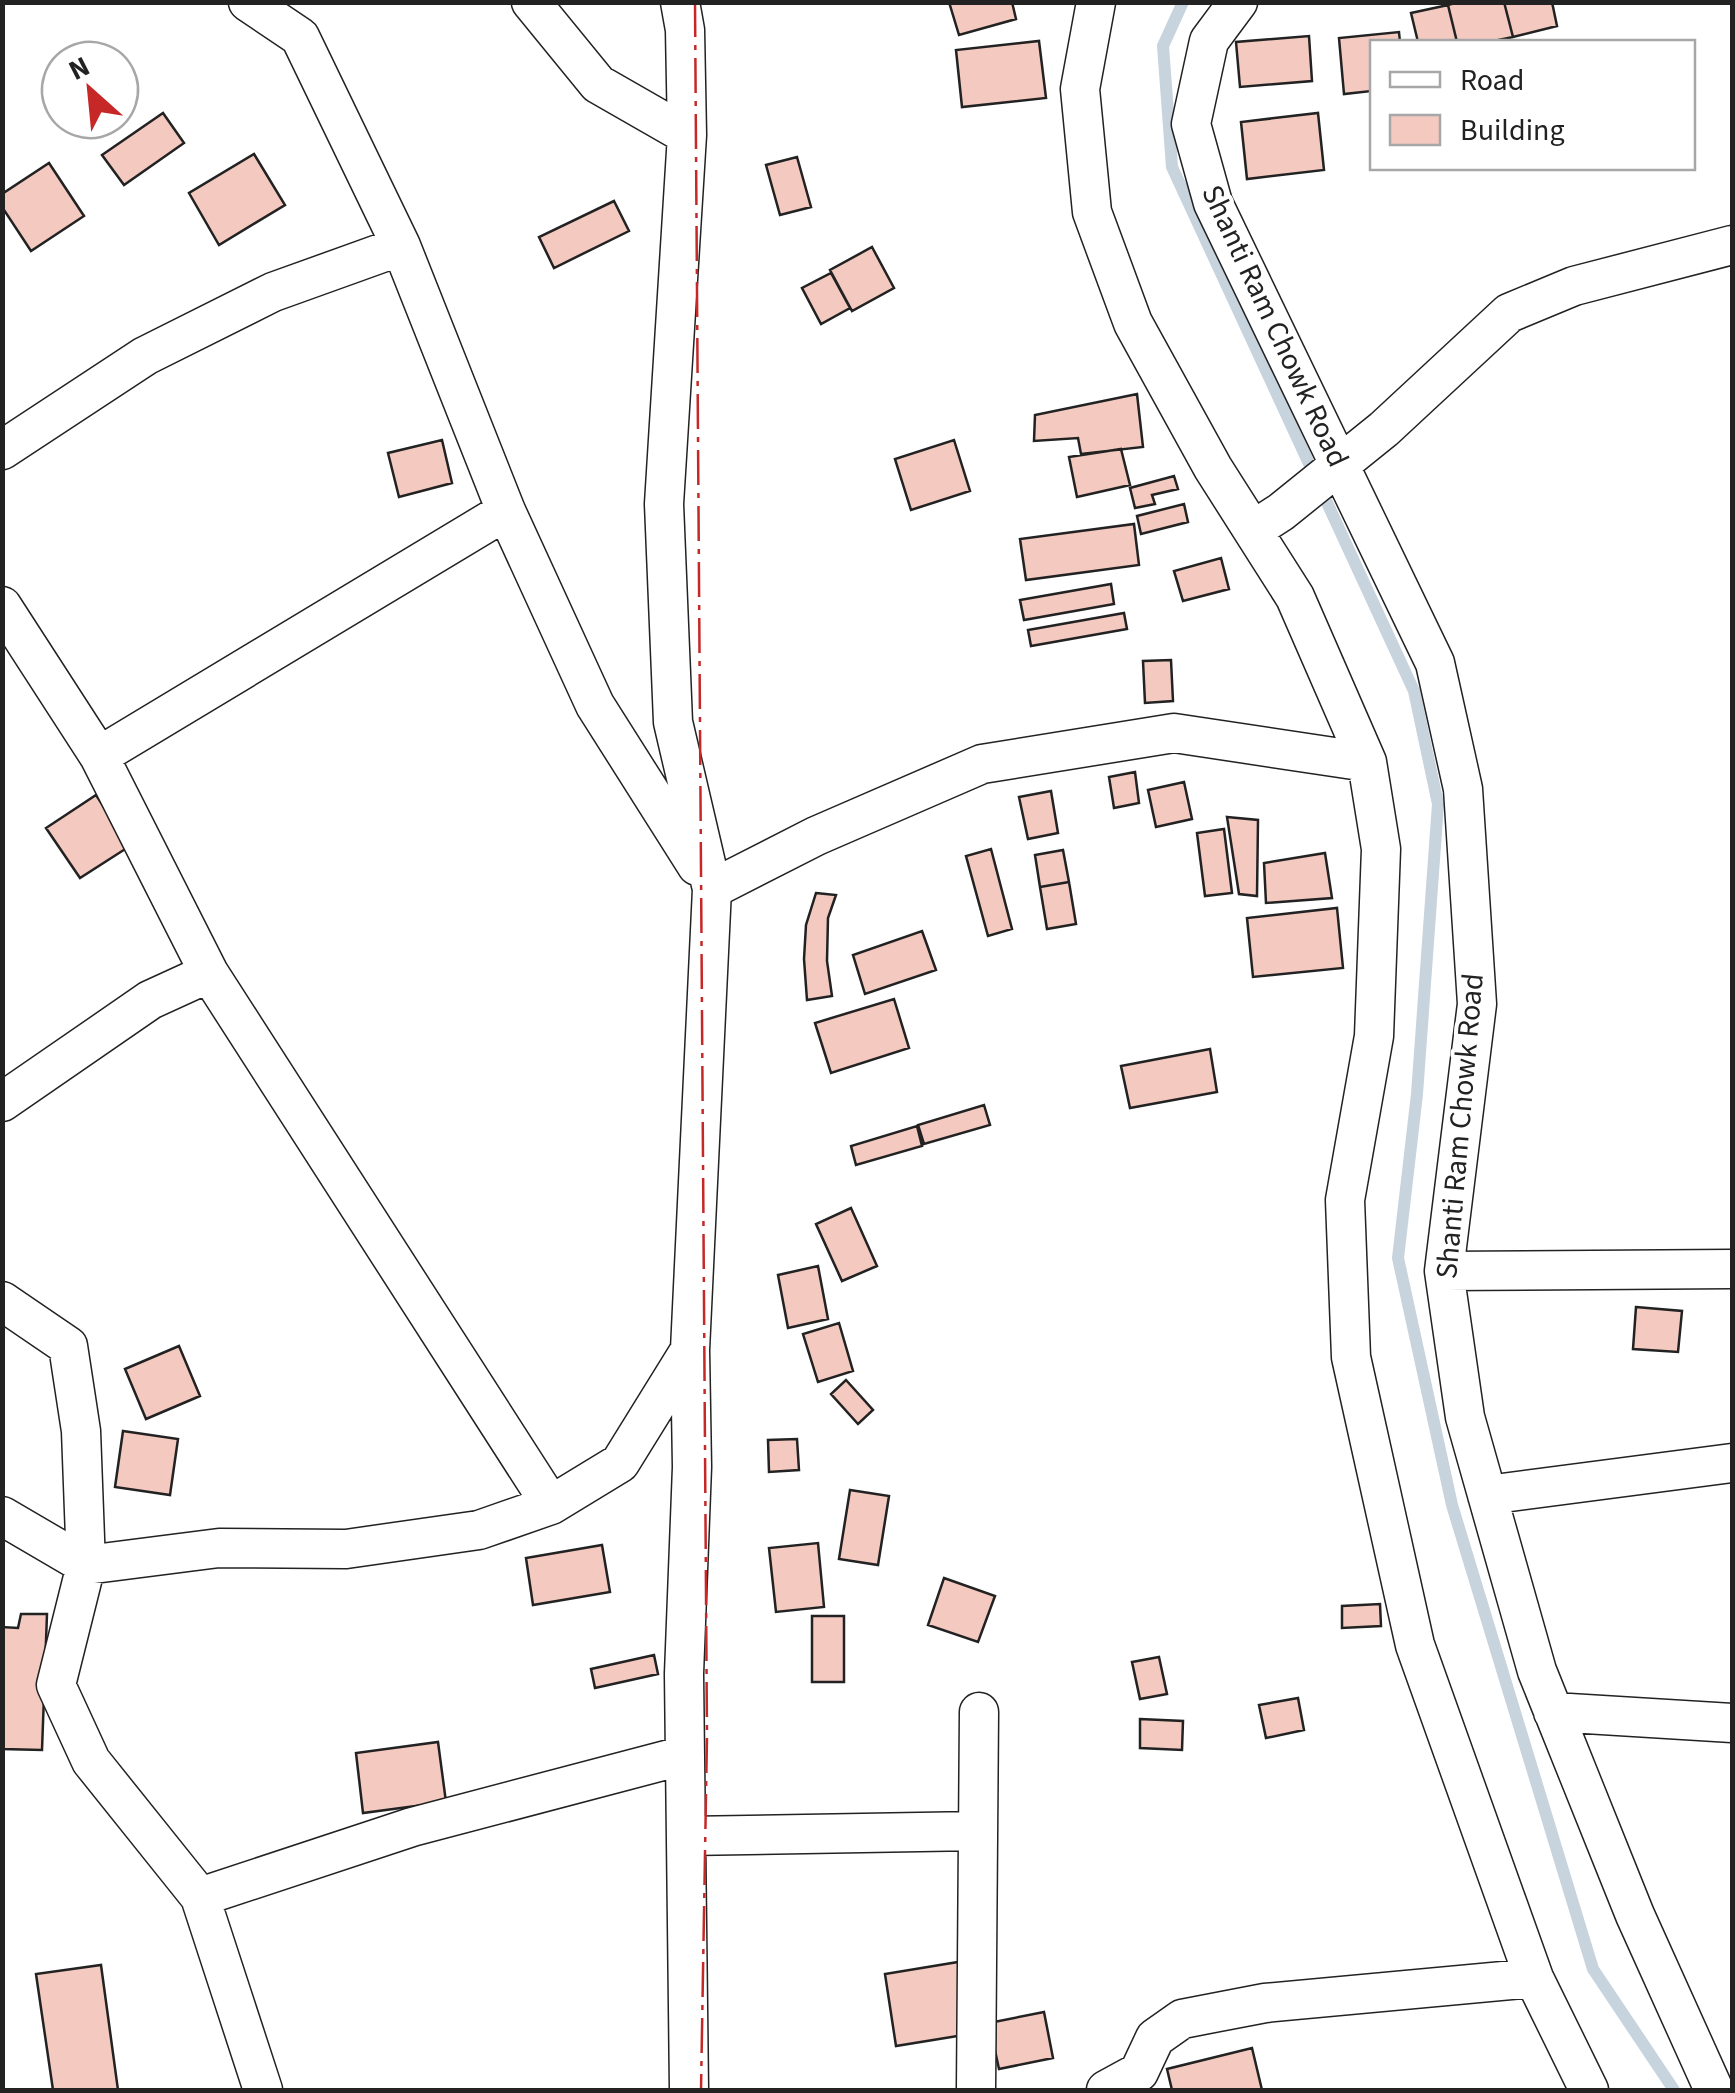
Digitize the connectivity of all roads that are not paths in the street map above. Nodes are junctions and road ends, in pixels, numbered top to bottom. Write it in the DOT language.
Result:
graph roads {
  1 [pos="248,2"];
  2 [pos="531,2"];
  3 [pos="680,2"];
  4 [pos="1096,2"];
  5 [pos="1238,2"];
  6 [pos="687,135"];
  7 [pos="401,246"];
  8 [pos="1732,246"];
  9 [pos="2,450"];
  10 [pos="1335,469"];
  11 [pos="506,511"];
  12 [pos="1267,521"];
  13 [pos="2,606"];
  14 [pos="99,756"];
  15 [pos="1368,762"];
  16 [pos="712,889"];
  17 [pos="209,973"];
  18 [pos="2,1102"];
  19 [pos="1732,1269"];
  20 [pos="1444,1271"];
  21 [pos="2,1301"];
  22 [pos="690,1350"];
  23 [pos="1732,1463"];
  24 [pos="1487,1494"];
  25 [pos="551,1506"];
  26 [pos="2,1516"];
  27 [pos="86,1565"];
  28 [pos="978,1712"];
  29 [pos="1553,1712"];
  30 [pos="1732,1723"];
  31 [pos="685,1756"];
  32 [pos="977,1831"];
  33 [pos="686,1836"];
  34 [pos="200,1897"];
  35 [pos="1534,1978"];
  36 [pos="263,2090"];
  37 [pos="689,2090"];
  38 [pos="976,2090"];
  39 [pos="1106,2090"];
  40 [pos="1590,2090"];
  41 [pos="1714,2090"];
  1 -- 7 [label="street"];
  2 -- 6 [label="street"];
  3 -- 6 [label="street"];
  4 -- 12 [label="street"];
  5 -- 10 [label="street, Shanti Ram Chowk Road"];
  6 -- 16 [label="street"];
  7 -- 9 [label="street"];
  7 -- 11 [label="street"];
  8 -- 10 [label="street"];
  10 -- 12 [label="street"];
  10 -- 20 [label="street, Shanti Ram Chowk Road"];
  11 -- 14 [label="street"];
  11 -- 16 [label="street"];
  12 -- 15 [label="street"];
  13 -- 14 [label="street"];
  14 -- 17 [label="street"];
  15 -- 16 [label="street"];
  15 -- 35 [label="street"];
  16 -- 22 [label="street"];
  17 -- 18 [label="street"];
  17 -- 25 [label="street"];
  19 -- 20 [label="street"];
  20 -- 24 [label="street, Shanti Ram Chowk Road"];
  21 -- 27 [label="street"];
  22 -- 25 [label="street"];
  22 -- 31 [label="street"];
  23 -- 24 [label="street"];
  24 -- 29 [label="street, Shanti Ram Chowk Road"];
  25 -- 27 [label="street"];
  26 -- 27 [label="street"];
  27 -- 34 [label="street"];
  28 -- 32 [label="street"];
  29 -- 30 [label="street"];
  29 -- 41 [label="street, Shanti Ram Chowk Road"];
  31 -- 33 [label="street"];
  31 -- 34 [label="street"];
  32 -- 33 [label="street"];
  32 -- 38 [label="street"];
  33 -- 37 [label="street"];
  34 -- 36 [label="street"];
  35 -- 39 [label="street"];
  35 -- 40 [label="street"];
}
